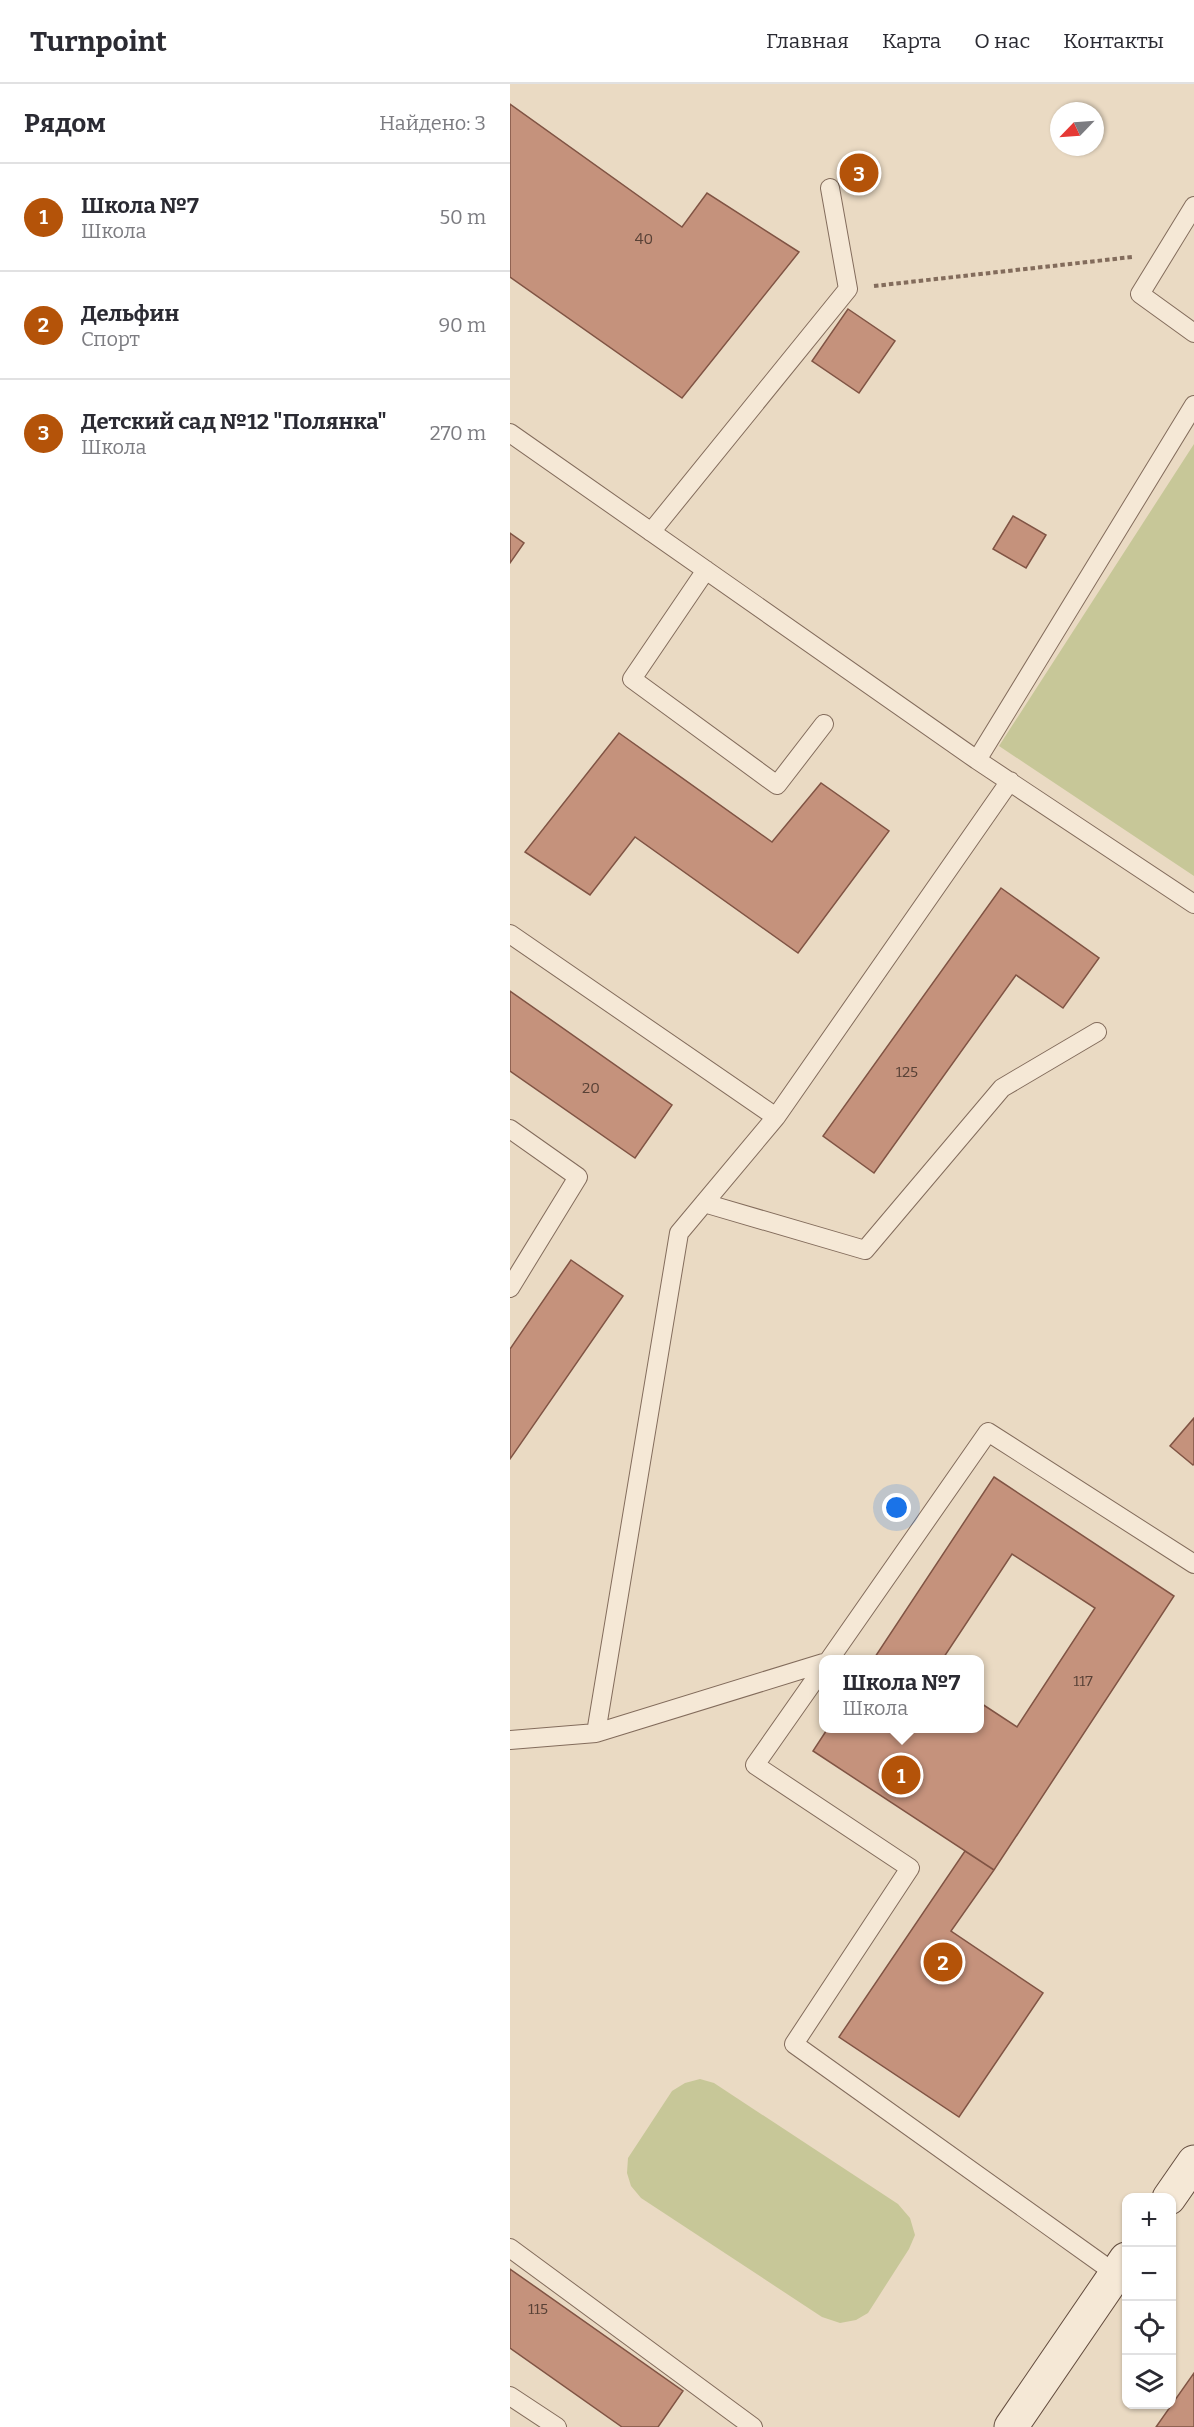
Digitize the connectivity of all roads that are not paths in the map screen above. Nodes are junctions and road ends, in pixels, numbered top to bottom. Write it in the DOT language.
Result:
graph roads {
  1 [pos="830,188"];
  2 [pos="1194,206"];
  3 [pos="1194,333"];
  4 [pos="1194,405"];
  5 [pos="510,433"];
  6 [pos="651,532"];
  7 [pos="706,570"];
  8 [pos="824,724"];
  9 [pos="976,760"];
  10 [pos="1010,781"];
  11 [pos="1194,904"];
  12 [pos="510,934"];
  13 [pos="1097,1032"];
  14 [pos="776,1117"];
  15 [pos="510,1129"];
  16 [pos="704,1203"];
  17 [pos="510,1288"];
  18 [pos="1194,1564"];
  19 [pos="832,1655"];
  20 [pos="819,1664"];
  21 [pos="819,1674"];
  22 [pos="596,1733"];
  23 [pos="510,1740"];
  24 [pos="1194,2162"];
  25 [pos="1172,2193"];
  26 [pos="510,2248"];
  27 [pos="1121,2266"];
  28 [pos="510,2396"];
  29 [pos="557,2427"];
  30 [pos="753,2427"];
  31 [pos="1011,2427"];
  1 -- 6 [label="lane"];
  2 -- 3 [label="lane"];
  4 -- 9 [label="lane"];
  5 -- 6 [label="lane"];
  6 -- 7 [label="lane"];
  7 -- 8 [label="lane"];
  7 -- 9 [label="lane"];
  9 -- 10 [label="lane"];
  10 -- 11 [label="lane"];
  10 -- 14 [label="lane"];
  12 -- 14 [label="lane"];
  13 -- 16 [label="lane"];
  14 -- 16 [label="lane"];
  15 -- 17 [label="lane"];
  16 -- 22 [label="lane"];
  18 -- 19 [label="lane"];
  20 -- 22 [label="lane"];
  21 -- 27 [label="lane"];
  22 -- 23 [label="lane"];
  24 -- 25 [label="main road"];
  26 -- 30 [label="lane"];
  27 -- 31 [label="main road"];
  28 -- 29 [label="lane"];
}
